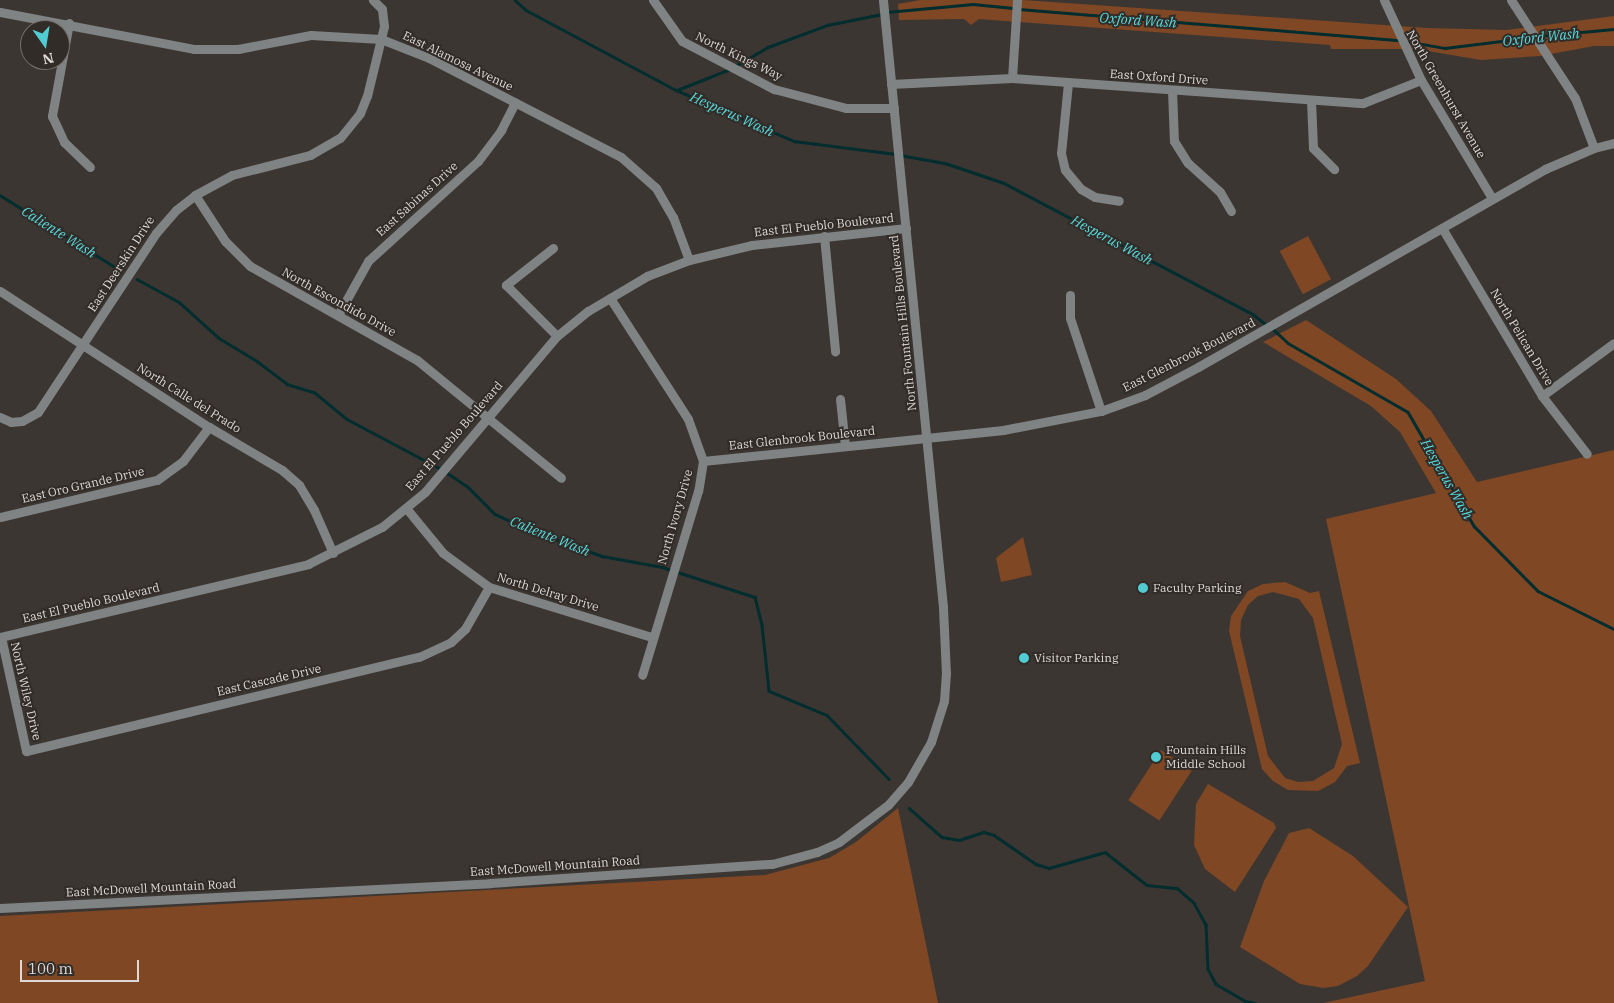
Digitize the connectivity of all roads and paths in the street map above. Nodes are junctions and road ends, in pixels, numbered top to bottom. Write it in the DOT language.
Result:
graph roads {
  1 [pos="373,0"];
  2 [pos="653,0"];
  3 [pos="883,0"];
  4 [pos="1017,0"];
  5 [pos="1384,0"];
  6 [pos="1513,1"];
  7 [pos="0,12"];
  8 [pos="50,20"];
  9 [pos="70,23"];
  10 [pos="381,39"];
  11 [pos="60,70"];
  12 [pos="1012,78"];
  13 [pos="1421,80"];
  14 [pos="1068,83"];
  15 [pos="892,84"];
  16 [pos="1172,90"];
  17 [pos="1311,100"];
  18 [pos="515,102"];
  19 [pos="894,108"];
  20 [pos="1614,143"];
  21 [pos="1594,148"];
  22 [pos="90,167"];
  23 [pos="1334,169"];
  24 [pos="195,195"];
  25 [pos="1492,198"];
  26 [pos="1118,201"];
  27 [pos="1231,211"];
  28 [pos="906,228"];
  29 [pos="1442,228"];
  30 [pos="824,236"];
  31 [pos="553,248"];
  32 [pos="689,260"];
  33 [pos="0,291"];
  34 [pos="1070,295"];
  35 [pos="610,298"];
  36 [pos="338,315"];
  37 [pos="557,336"];
  38 [pos="1614,343"];
  39 [pos="83,345"];
  40 [pos="835,351"];
  41 [pos="1542,396"];
  42 [pos="840,399"];
  43 [pos="1101,411"];
  44 [pos="488,415"];
  45 [pos="0,417"];
  46 [pos="209,427"];
  47 [pos="927,438"];
  48 [pos="845,446"];
  49 [pos="1588,454"];
  50 [pos="703,461"];
  51 [pos="561,478"];
  52 [pos="406,508"];
  53 [pos="0,517"];
  54 [pos="333,554"];
  55 [pos="489,587"];
  56 [pos="944,613"];
  57 [pos="0,637"];
  58 [pos="652,637"];
  59 [pos="642,675"];
  60 [pos="26,751"];
  61 [pos="0,908"];
  1 -- 10 [label="street, East Deerskin Drive"];
  2 -- 19 [label="street, North Kings Way"];
  3 -- 15 [label="street, North Fountain Hills Boulevard"];
  4 -- 12 [label="street"];
  5 -- 13 [label="street, North Greenhurst Avenue"];
  6 -- 21 [label="street"];
  7 -- 8 [label="street, East Alamosa Avenue"];
  9 -- 10 [label="street, East Alamosa Avenue"];
  10 -- 18 [label="street, East Alamosa Avenue"];
  10 -- 24 [label="street, East Deerskin Drive"];
  11 -- 22 [label="street"];
  12 -- 14 [label="street, East Oxford Drive"];
  12 -- 15 [label="street, East Oxford Drive"];
  13 -- 17 [label="street, East Oxford Drive"];
  13 -- 25 [label="street, North Greenhurst Avenue"];
  14 -- 16 [label="street, East Oxford Drive"];
  14 -- 26 [label="street"];
  15 -- 19 [label="street, North Fountain Hills Boulevard"];
  16 -- 17 [label="street, East Oxford Drive"];
  16 -- 27 [label="street"];
  17 -- 23 [label="street"];
  18 -- 32 [label="street, East Alamosa Avenue"];
  18 -- 36 [label="street, East Sabinas Drive"];
  19 -- 28 [label="street, North Fountain Hills Boulevard"];
  20 -- 21 [label="street, East Glenbrook Boulevard"];
  21 -- 25 [label="street, East Glenbrook Boulevard"];
  24 -- 36 [label="street, North Escondido Drive"];
  24 -- 39 [label="street, East Deerskin Drive"];
  25 -- 29 [label="street, East Glenbrook Boulevard"];
  28 -- 30 [label="street, East El Pueblo Boulevard"];
  28 -- 47 [label="street, North Fountain Hills Boulevard"];
  29 -- 41 [label="street, North Pelican Drive"];
  29 -- 43 [label="street, East Glenbrook Boulevard"];
  30 -- 32 [label="street, East El Pueblo Boulevard"];
  30 -- 40 [label="street"];
  31 -- 37 [label="street"];
  32 -- 35 [label="street, East El Pueblo Boulevard"];
  33 -- 39 [label="street, North Calle del Prado"];
  34 -- 43 [label="street"];
  35 -- 37 [label="street, East El Pueblo Boulevard"];
  35 -- 50 [label="street, North Ivory Drive"];
  36 -- 44 [label="street, North Escondido Drive"];
  37 -- 44 [label="street, East El Pueblo Boulevard"];
  38 -- 41 [label="street"];
  39 -- 45 [label="street, East Deerskin Drive"];
  39 -- 46 [label="street, North Calle del Prado"];
  41 -- 49 [label="street, North Pelican Drive"];
  42 -- 48 [label="street"];
  43 -- 47 [label="street, East Glenbrook Boulevard"];
  44 -- 51 [label="street, North Escondido Drive"];
  44 -- 52 [label="street, East El Pueblo Boulevard"];
  46 -- 53 [label="street, East Oro Grande Drive"];
  46 -- 54 [label="street, North Calle del Prado"];
  47 -- 48 [label="street, East Glenbrook Boulevard"];
  47 -- 56 [label="street, North Fountain Hills Boulevard"];
  48 -- 50 [label="street, East Glenbrook Boulevard"];
  50 -- 58 [label="street, North Ivory Drive"];
  52 -- 54 [label="street, East El Pueblo Boulevard"];
  52 -- 55 [label="street, North Delray Drive"];
  54 -- 57 [label="street, East El Pueblo Boulevard"];
  55 -- 58 [label="street, North Delray Drive"];
  55 -- 60 [label="street, East Cascade Drive"];
  56 -- 61 [label="street, East McDowell Mountain Road"];
  57 -- 60 [label="street, North Wiley Drive"];
  58 -- 59 [label="street, North Ivory Drive"];
}
